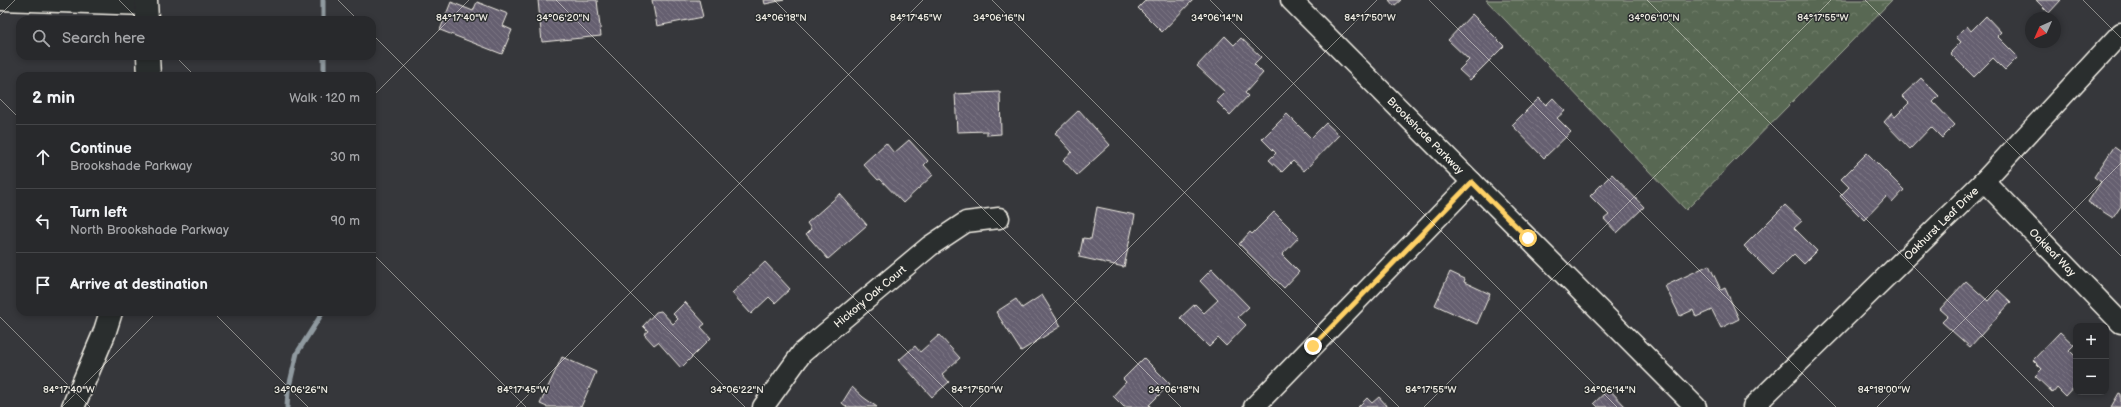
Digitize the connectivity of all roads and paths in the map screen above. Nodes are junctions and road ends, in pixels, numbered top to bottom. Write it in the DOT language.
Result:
graph roads {
  1 [pos="1,0"];
  2 [pos="1290,0"];
  3 [pos="146,8"];
  4 [pos="2121,33"];
  5 [pos="148,60"];
  6 [pos="149,72"];
  7 [pos="1984,181"];
  8 [pos="1472,182"];
  9 [pos="999,218"];
  10 [pos="110,316"];
  11 [pos="2121,323"];
  12 [pos="73,407"];
  13 [pos="763,407"];
  14 [pos="1254,407"];
  15 [pos="1696,407"];
  16 [pos="1753,407"];
  1 -- 3 [label="street"];
  2 -- 8 [label="street, Brookshade Parkway"];
  4 -- 7 [label="street, Oakhurst Leaf Drive"];
  5 -- 6 [label="street"];
  7 -- 11 [label="street, Oakleaf Way"];
  7 -- 16 [label="street, Oakhurst Leaf Drive"];
  8 -- 14 [label="street"];
  8 -- 15 [label="street, Brookshade Parkway"];
  9 -- 13 [label="street, Hickory Oak Court"];
  10 -- 12 [label="street"];
}
